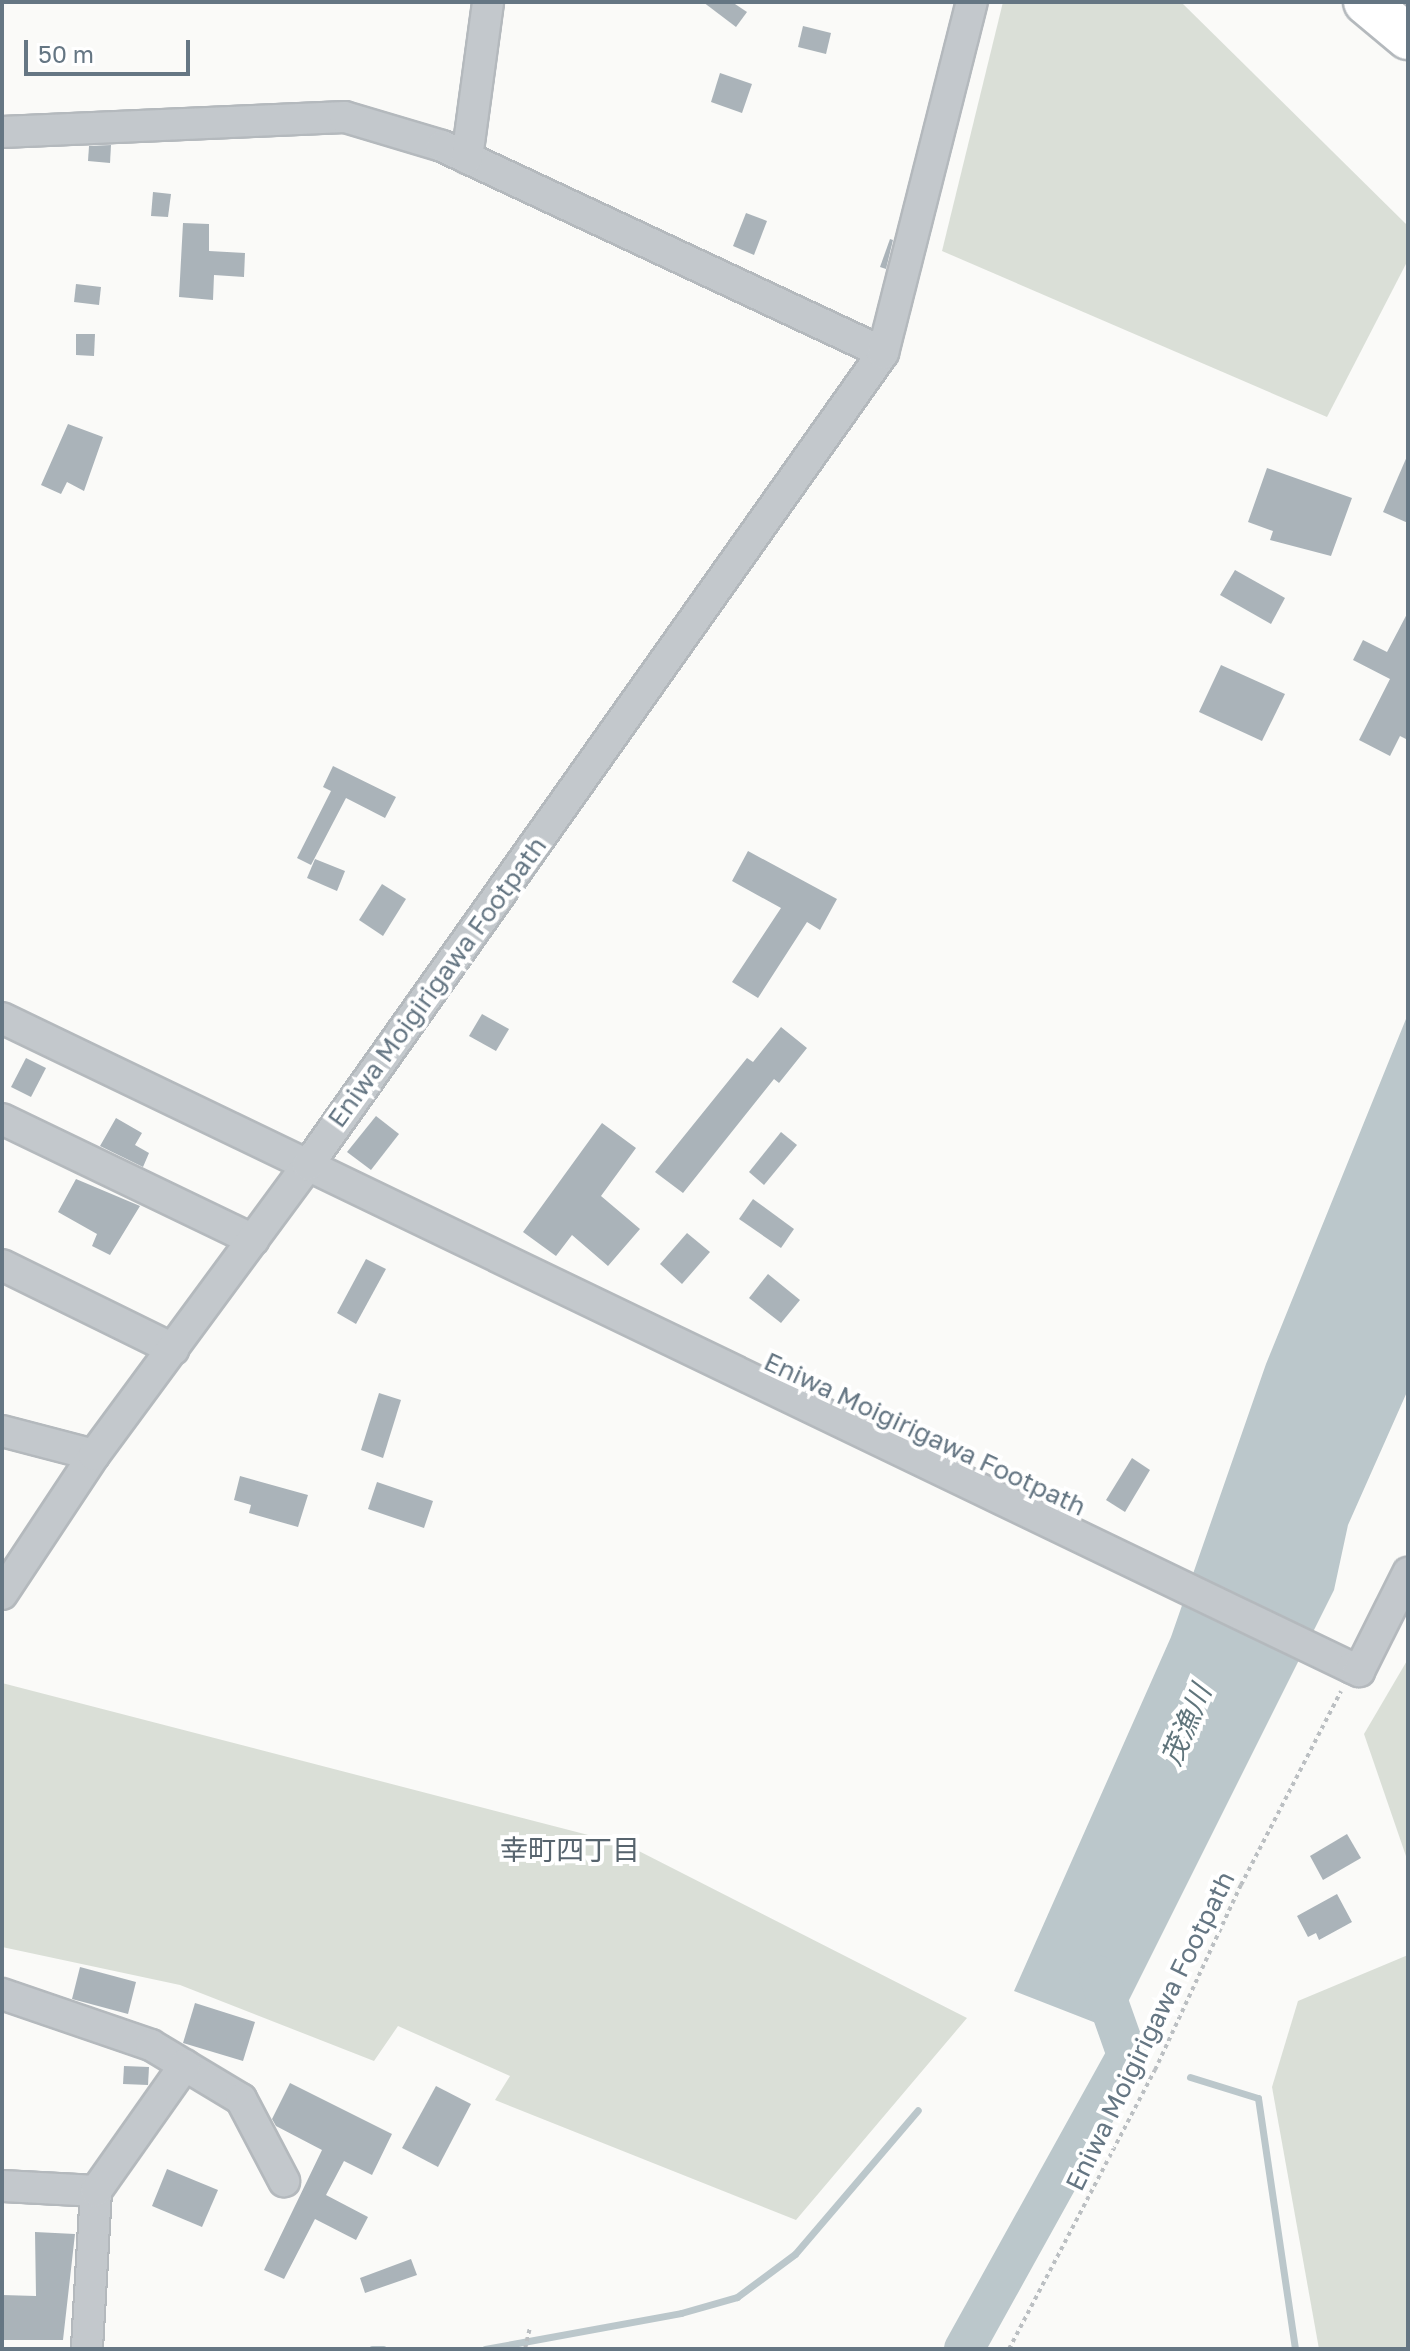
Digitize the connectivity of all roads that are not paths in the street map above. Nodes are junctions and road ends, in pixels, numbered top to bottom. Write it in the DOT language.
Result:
graph roads {
  1 [pos="488,2"];
  2 [pos="972,2"];
  3 [pos="1366,2"];
  4 [pos="1408,37"];
  5 [pos="2,132"];
  6 [pos="467,158"];
  7 [pos="883,353"];
  8 [pos="2,1018"];
  9 [pos="2,1119"];
  10 [pos="308,1165"];
  11 [pos="253,1240"];
  12 [pos="2,1265"];
  13 [pos="173,1349"];
  14 [pos="2,1431"];
  15 [pos="94,1455"];
  16 [pos="1408,1573"];
  17 [pos="3,1589"];
  18 [pos="2,1994"];
  19 [pos="185,2065"];
  20 [pos="284,2181"];
  21 [pos="2,2186"];
  22 [pos="96,2191"];
  23 [pos="87,2349"];
  1 -- 6 [label="street"];
  2 -- 7 [label="street"];
  3 -- 4 [label="highway"];
  5 -- 6 [label="street"];
  6 -- 7 [label="street"];
  7 -- 10 [label="street"];
  8 -- 10 [label="street"];
  9 -- 11 [label="street"];
  10 -- 11 [label="street"];
  10 -- 16 [label="street"];
  11 -- 13 [label="street"];
  12 -- 13 [label="street"];
  13 -- 15 [label="street"];
  14 -- 15 [label="street"];
  15 -- 17 [label="street"];
  18 -- 19 [label="street"];
  19 -- 20 [label="street"];
  19 -- 22 [label="street"];
  21 -- 22 [label="street"];
  22 -- 23 [label="street"];
}
